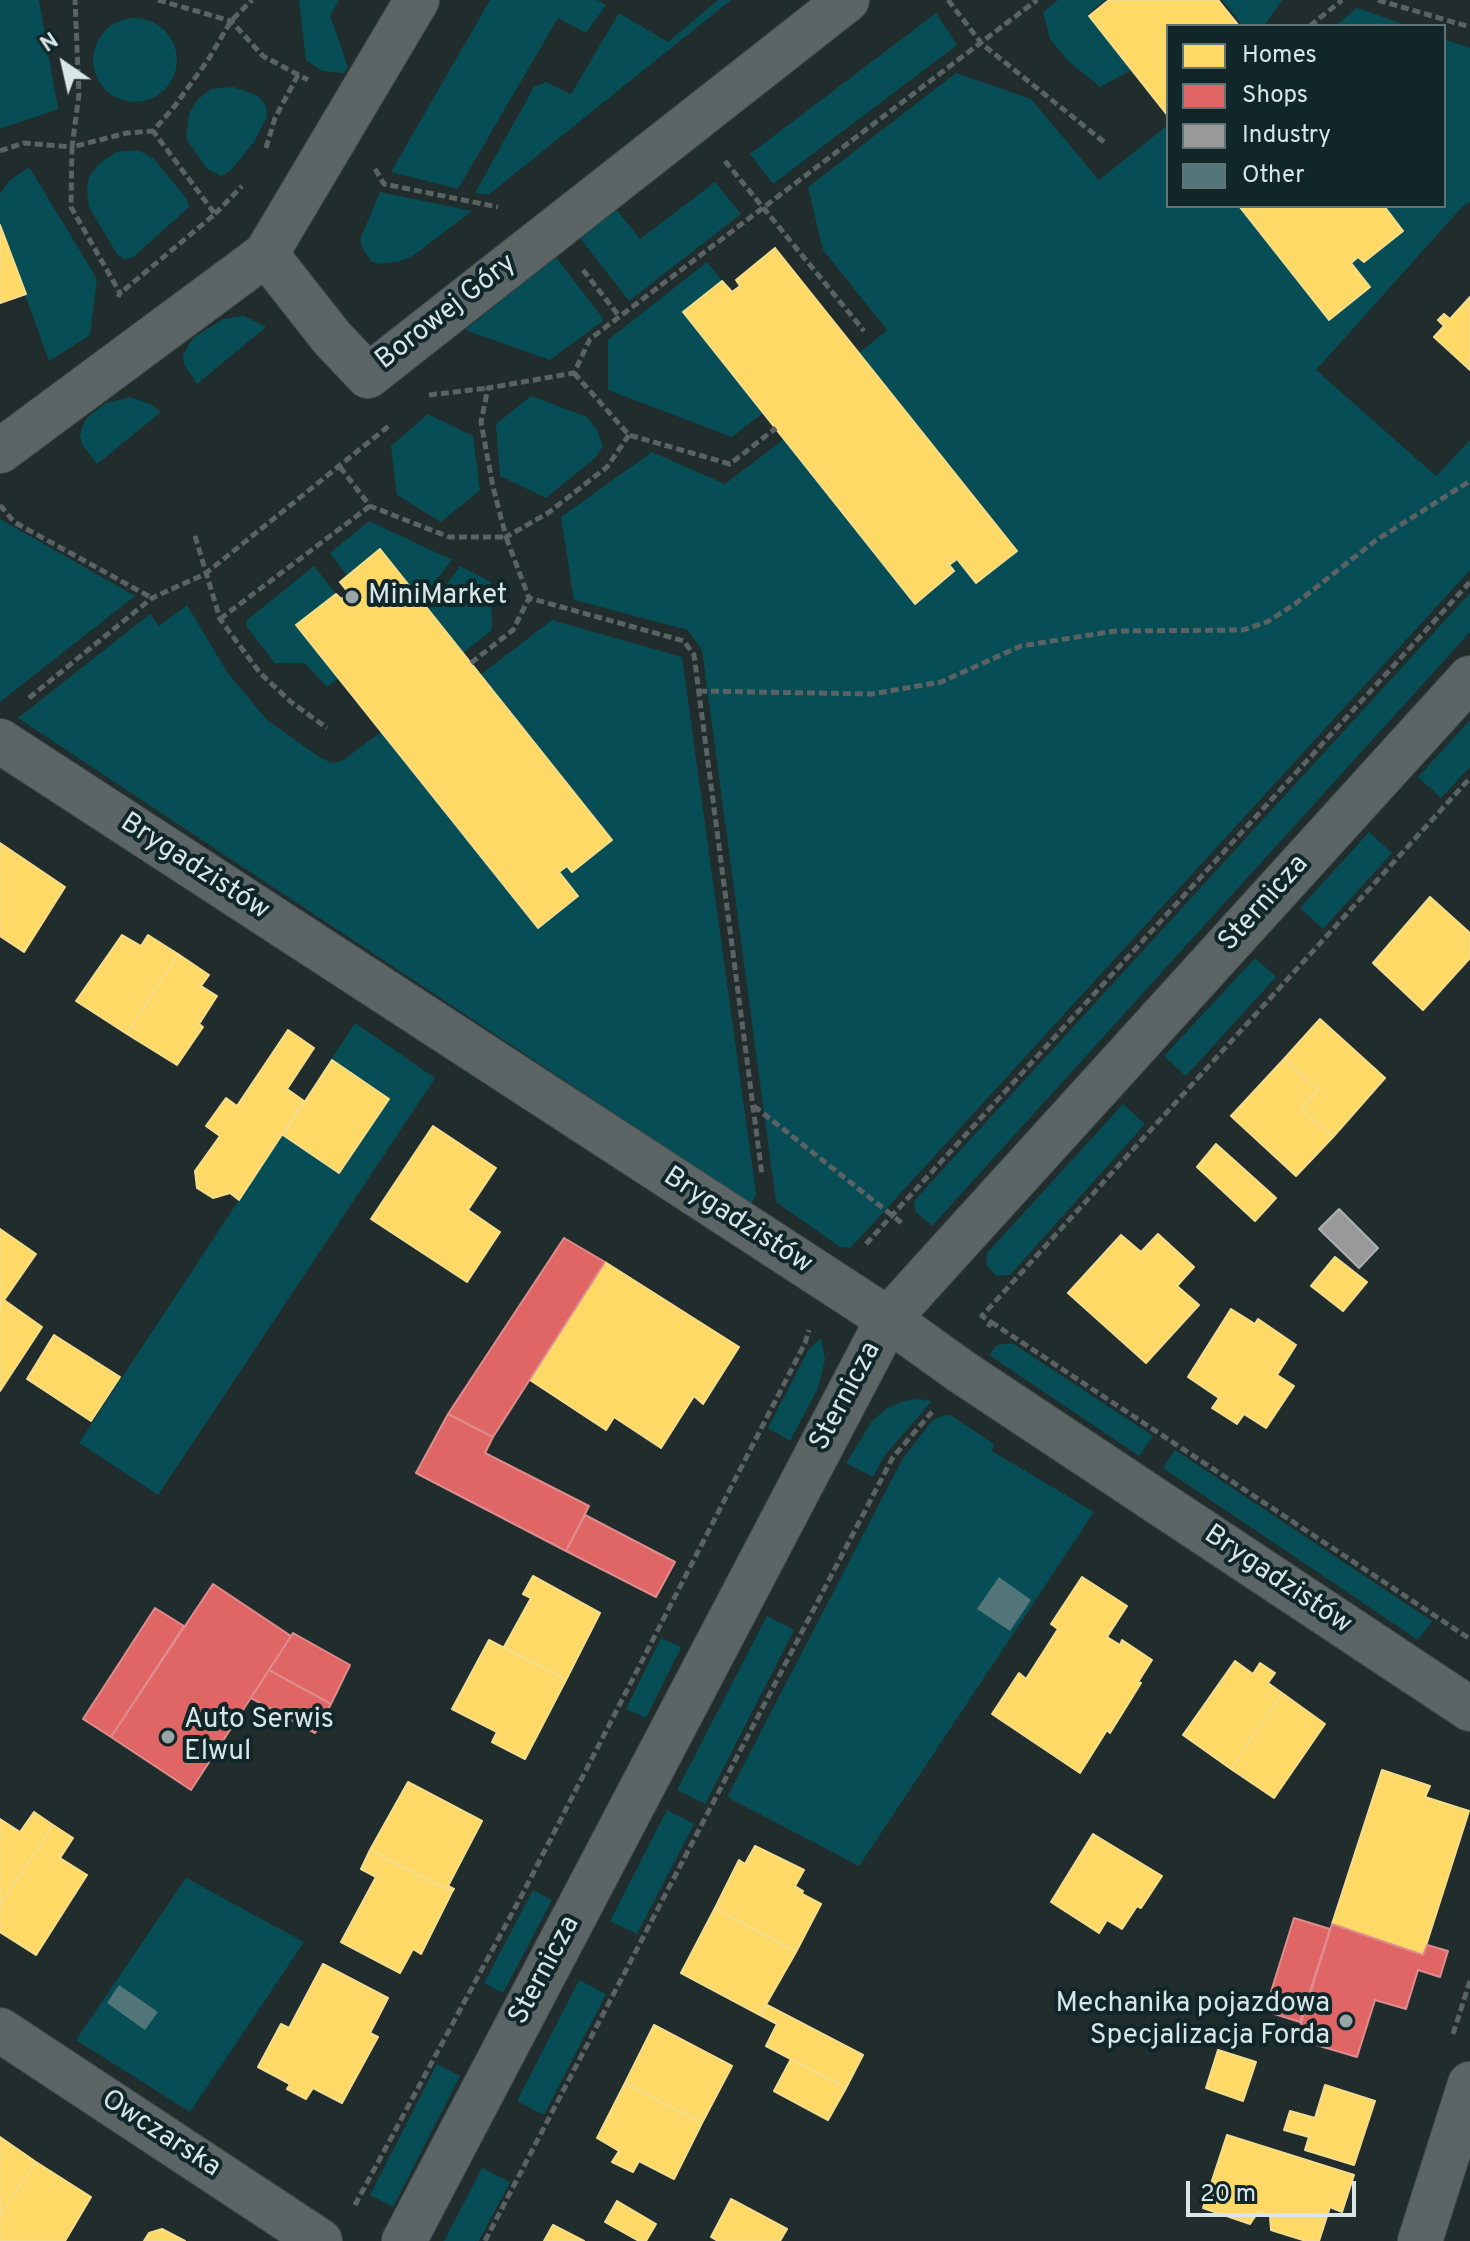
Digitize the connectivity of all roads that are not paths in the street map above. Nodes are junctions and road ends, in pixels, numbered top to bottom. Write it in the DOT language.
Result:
graph roads {
  1 [pos="417,0"];
  2 [pos="847,0"];
  3 [pos="266,254"];
  4 [pos="16,440"];
  5 [pos="1470,678"];
  6 [pos="0,741"];
  7 [pos="888,1319"];
  8 [pos="1470,1709"];
  9 [pos="0,2030"];
  10 [pos="1470,2084"];
  11 [pos="320,2241"];
  12 [pos="404,2241"];
  13 [pos="1420,2241"];
  1 -- 3 [label="street"];
  2 -- 3 [label="street, Borowej Góry"];
  3 -- 4 [label="street"];
  5 -- 7 [label="street, Sternicza"];
  6 -- 7 [label="street, Brygadzistów"];
  7 -- 8 [label="street, Brygadzistów"];
  7 -- 12 [label="street, Sternicza"];
  9 -- 11 [label="street, Owczarska"];
  10 -- 13 [label="street"];
}
